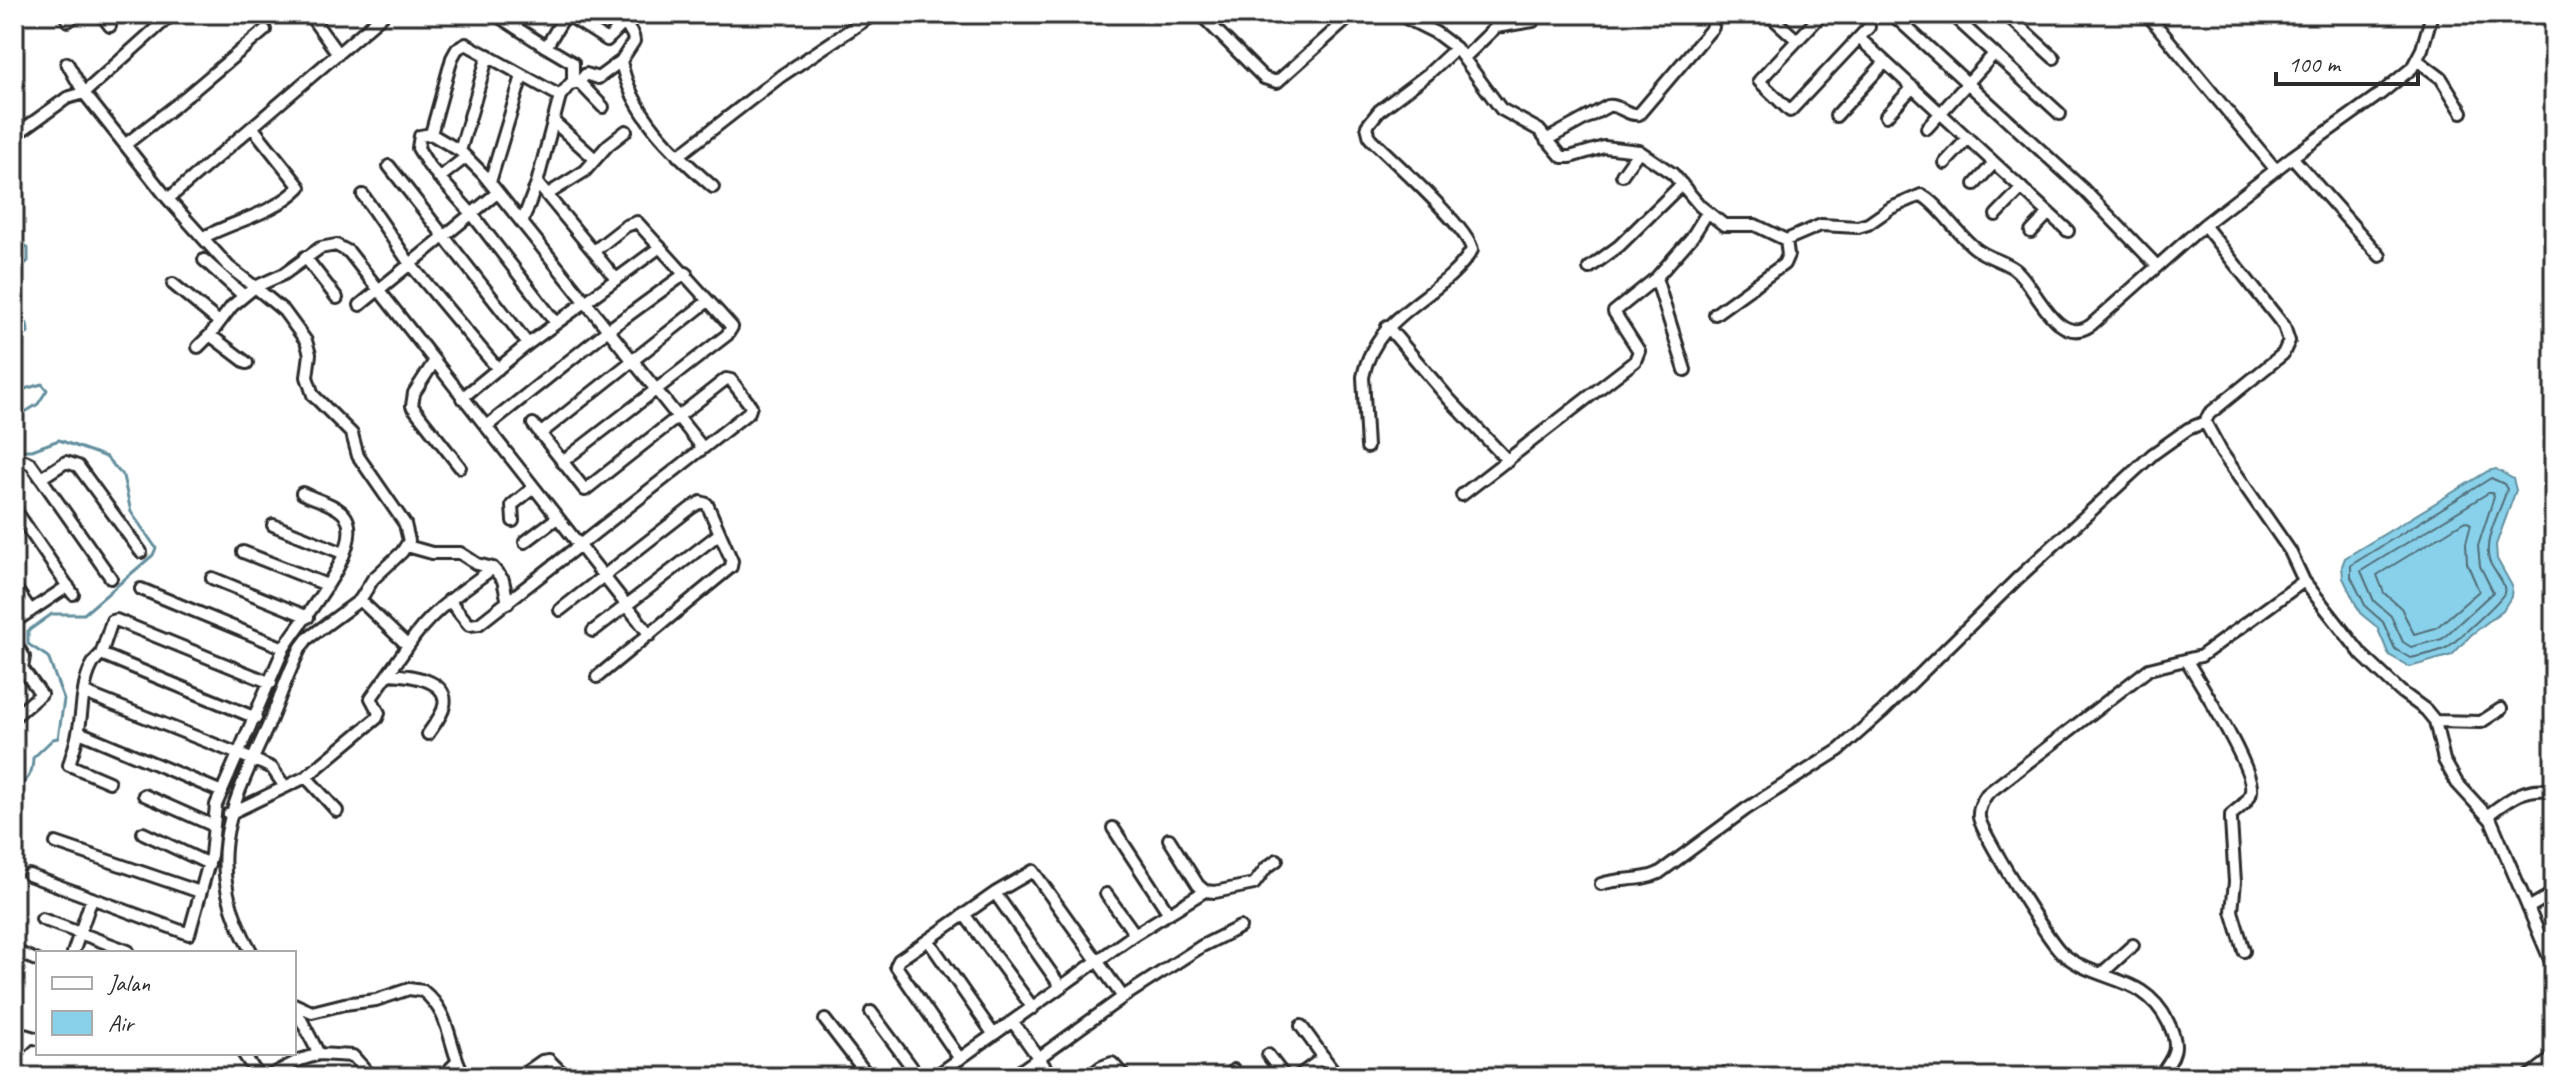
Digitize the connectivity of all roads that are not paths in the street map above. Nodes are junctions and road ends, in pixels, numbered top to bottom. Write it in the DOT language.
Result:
graph roads {
  1 [pos="101,14"];
  2 [pos="172,14"];
  3 [pos="309,14"];
  4 [pos="384,14"];
  5 [pos="566,14"];
  6 [pos="607,14"];
  7 [pos="874,14"];
  8 [pos="1200,14"];
  9 [pos="1353,14"];
  10 [pos="1398,14"];
  11 [pos="1500,14"];
  12 [pos="1515,14"];
  13 [pos="1540,14"];
  14 [pos="1768,14"];
  15 [pos="1822,14"];
  16 [pos="1892,14"];
  17 [pos="1951,14"];
  18 [pos="2006,14"];
  19 [pos="2147,14"];
  20 [pos="2432,14"];
  21 [pos="501,18"];
  22 [pos="1524,22"];
  23 [pos="623,24"];
  24 [pos="110,26"];
  25 [pos="1496,27"];
  26 [pos="1713,27"];
  27 [pos="1869,27"];
  28 [pos="265,30"];
  29 [pos="1859,38"];
  30 [pos="1797,40"];
  31 [pos="546,47"];
  32 [pos="1456,48"];
  33 [pos="338,54"];
  34 [pos="1994,54"];
  35 [pos="488,55"];
  36 [pos="1464,58"];
  37 [pos="2054,58"];
  38 [pos="2417,60"];
  39 [pos="621,61"];
  40 [pos="1885,62"];
  41 [pos="67,63"];
  42 [pos="522,76"];
  43 [pos="576,82"];
  44 [pos="1968,84"];
  45 [pos="1913,87"];
  46 [pos="84,93"];
  47 [pos="560,96"];
  48 [pos="603,107"];
  49 [pos="2462,112"];
  50 [pos="1941,114"];
  51 [pos="2060,114"];
  52 [pos="1836,116"];
  53 [pos="1886,116"];
  54 [pos="553,121"];
  55 [pos="253,128"];
  56 [pos="1927,128"];
  57 [pos="626,131"];
  58 [pos="431,134"];
  59 [pos="14,136"];
  60 [pos="1968,138"];
  61 [pos="1546,140"];
  62 [pos="126,144"];
  63 [pos="1639,151"];
  64 [pos="463,154"];
  65 [pos="678,156"];
  66 [pos="2292,157"];
  67 [pos="595,159"];
  68 [pos="1945,163"];
  69 [pos="1994,163"];
  70 [pos="389,166"];
  71 [pos="2276,170"];
  72 [pos="1622,175"];
  73 [pos="439,178"];
  74 [pos="490,182"];
  75 [pos="537,183"];
  76 [pos="1682,184"];
  77 [pos="1975,184"];
  78 [pos="713,187"];
  79 [pos="2022,188"];
  80 [pos="497,193"];
  81 [pos="548,194"];
  82 [pos="363,195"];
  83 [pos="168,199"];
  84 [pos="1707,213"];
  85 [pos="2049,213"];
  86 [pos="472,214"];
  87 [pos="1996,215"];
  88 [pos="522,223"];
  89 [pos="2204,225"];
  90 [pos="2068,231"];
  91 [pos="2031,232"];
  92 [pos="204,237"];
  93 [pos="444,237"];
  94 [pos="1786,240"];
  95 [pos="660,247"];
  96 [pos="594,251"];
  97 [pos="2380,256"];
  98 [pos="305,257"];
  99 [pos="204,260"];
  100 [pos="410,264"];
  101 [pos="2157,266"];
  102 [pos="1589,268"];
  103 [pos="686,273"];
  104 [pos="1656,278"];
  105 [pos="616,279"];
  106 [pos="173,284"];
  107 [pos="255,287"];
  108 [pos="377,290"];
  109 [pos="244,296"];
  110 [pos="337,298"];
  111 [pos="708,301"];
  112 [pos="585,302"];
  113 [pos="360,305"];
  114 [pos="1715,314"];
  115 [pos="219,322"];
  116 [pos="556,323"];
  117 [pos="1387,326"];
  118 [pos="608,330"];
  119 [pos="210,335"];
  120 [pos="528,344"];
  121 [pos="198,347"];
  122 [pos="434,362"];
  123 [pos="633,362"];
  124 [pos="247,363"];
  125 [pos="498,369"];
  126 [pos="1685,370"];
  127 [pos="657,390"];
  128 [pos="462,398"];
  129 [pos="677,417"];
  130 [pos="2205,422"];
  131 [pos="533,424"];
  132 [pos="487,426"];
  133 [pos="540,434"];
  134 [pos="702,447"];
  135 [pos="1367,447"];
  136 [pos="1508,461"];
  137 [pos="562,462"];
  138 [pos="14,465"];
  139 [pos="460,467"];
  140 [pos="41,478"];
  141 [pos="533,488"];
  142 [pos="302,493"];
  143 [pos="1462,495"];
  144 [pos="14,508"];
  145 [pos="557,518"];
  146 [pos="513,521"];
  147 [pos="273,525"];
  148 [pos="719,534"];
  149 [pos="525,542"];
  150 [pos="579,545"];
  151 [pos="407,546"];
  152 [pos="141,552"];
  153 [pos="243,552"];
  154 [pos="343,553"];
  155 [pos="493,568"];
  156 [pos="602,577"];
  157 [pos="111,578"];
  158 [pos="212,578"];
  159 [pos="2304,581"];
  160 [pos="327,585"];
  161 [pos="14,586"];
  162 [pos="141,589"];
  163 [pos="360,600"];
  164 [pos="449,600"];
  165 [pos="508,603"];
  166 [pos="626,606"];
  167 [pos="560,610"];
  168 [pos="31,611"];
  169 [pos="308,617"];
  170 [pos="14,622"];
  171 [pos="593,631"];
  172 [pos="650,635"];
  173 [pos="14,641"];
  174 [pos="408,646"];
  175 [pos="284,648"];
  176 [pos="101,654"];
  177 [pos="2187,661"];
  178 [pos="18,671"];
  179 [pos="389,674"];
  180 [pos="597,677"];
  181 [pos="271,683"];
  182 [pos="85,693"];
  183 [pos="2501,709"];
  184 [pos="14,717"];
  185 [pos="256,718"];
  186 [pos="2435,721"];
  187 [pos="79,732"];
  188 [pos="428,734"];
  189 [pos="237,755"];
  190 [pos="252,761"];
  191 [pos="306,777"];
  192 [pos="109,782"];
  193 [pos="285,787"];
  194 [pos="2554,791"];
  195 [pos="222,792"];
  196 [pos="144,795"];
  197 [pos="337,811"];
  198 [pos="229,814"];
  199 [pos="2488,815"];
  200 [pos="214,826"];
  201 [pos="1113,828"];
  202 [pos="143,833"];
  203 [pos="1169,839"];
  204 [pos="56,843"];
  205 [pos="1277,860"];
  206 [pos="209,864"];
  207 [pos="29,875"];
  208 [pos="1601,884"];
  209 [pos="1205,891"];
  210 [pos="200,892"];
  211 [pos="995,893"];
  212 [pos="2554,893"];
  213 [pos="1106,894"];
  214 [pos="92,898"];
  215 [pos="2528,908"];
  216 [pos="1168,912"];
  217 [pos="964,914"];
  218 [pos="42,919"];
  219 [pos="1240,927"];
  220 [pos="80,934"];
  221 [pos="1135,934"];
  222 [pos="928,940"];
  223 [pos="2133,945"];
  224 [pos="74,951"];
  225 [pos="128,951"];
  226 [pos="251,951"];
  227 [pos="2244,951"];
  228 [pos="20,953"];
  229 [pos="36,960"];
  230 [pos="1097,962"];
  231 [pos="2554,969"];
  232 [pos="2101,974"];
  233 [pos="1061,987"];
  234 [pos="1123,997"];
  235 [pos="296,1006"];
  236 [pos="1033,1008"];
  237 [pos="296,1009"];
  238 [pos="871,1012"];
  239 [pos="825,1020"];
  240 [pos="1013,1022"];
  241 [pos="1301,1026"];
  242 [pos="14,1032"];
  243 [pos="994,1035"];
  244 [pos="34,1038"];
  245 [pos="14,1053"];
  246 [pos="319,1054"];
  247 [pos="244,1055"];
  248 [pos="1268,1055"];
  249 [pos="1324,1057"];
  250 [pos="2554,1057"];
  251 [pos="960,1059"];
  252 [pos="1037,1059"];
  253 [pos="456,1063"];
  254 [pos="259,1077"];
  255 [pos="267,1077"];
  256 [pos="372,1077"];
  257 [pos="442,1077"];
  258 [pos="465,1077"];
  259 [pos="519,1077"];
  260 [pos="566,1077"];
  261 [pos="869,1077"];
  262 [pos="919,1077"];
  263 [pos="934,1077"];
  264 [pos="1012,1077"];
  265 [pos="1052,1077"];
  266 [pos="1088,1077"];
  267 [pos="1125,1077"];
  268 [pos="1285,1077"];
  269 [pos="1297,1077"];
  270 [pos="1338,1077"];
  271 [pos="1418,1077"];
  272 [pos="1428,1077"];
  273 [pos="2159,1077"];
  274 [pos="2528,1077"];
  1 -- 24 [label="street"];
  2 -- 46 [label="street"];
  3 -- 33 [label="street"];
  4 -- 33 [label="street"];
  5 -- 23 [label="street"];
  5 -- 31 [label="street"];
  6 -- 23 [label="street"];
  7 -- 65 [label="street"];
  8 -- 9 [label="street"];
  10 -- 32 [label="street"];
  11 -- 25 [label="street"];
  12 -- 22 [label="street"];
  13 -- 22 [label="street"];
  14 -- 30 [label="street"];
  15 -- 30 [label="street"];
  16 -- 44 [label="street"];
  17 -- 34 [label="street"];
  18 -- 37 [label="street"];
  19 -- 71 [label="street"];
  20 -- 38 [label="street"];
  21 -- 31 [label="street"];
  22 -- 25 [label="street"];
  23 -- 39 [label="street"];
  25 -- 36 [label="street"];
  26 -- 61 [label="street"];
  27 -- 29 [label="street"];
  28 -- 62 [label="street"];
  29 -- 30 [label="street"];
  29 -- 40 [label="street"];
  31 -- 43 [label="street"];
  32 -- 36 [label="street"];
  32 -- 117 [label="street"];
  33 -- 55 [label="street"];
  34 -- 44 [label="street"];
  34 -- 51 [label="street"];
  35 -- 42 [label="street"];
  35 -- 58 [label="street"];
  35 -- 64 [label="street"];
  36 -- 61 [label="street"];
  38 -- 49 [label="street"];
  38 -- 66 [label="street"];
  39 -- 43 [label="street"];
  39 -- 65 [label="street"];
  40 -- 45 [label="street"];
  40 -- 52 [label="street"];
  41 -- 46 [label="street"];
  42 -- 47 [label="street"];
  42 -- 74 [label="street"];
  43 -- 47 [label="street"];
  43 -- 48 [label="street"];
  44 -- 50 [label="street"];
  44 -- 101 [label="street"];
  45 -- 50 [label="street"];
  45 -- 53 [label="street"];
  46 -- 59 [label="street"];
  46 -- 62 [label="street"];
  47 -- 54 [label="street"];
  50 -- 56 [label="street"];
  50 -- 60 [label="street"];
  54 -- 67 [label="street"];
  54 -- 75 [label="street"];
  55 -- 83 [label="street"];
  55 -- 92 [label="street"];
  57 -- 67 [label="street"];
  58 -- 64 [label="street"];
  58 -- 73 [label="street"];
  60 -- 68 [label="street"];
  60 -- 69 [label="street"];
  61 -- 63 [label="street"];
  62 -- 83 [label="street"];
  63 -- 72 [label="street"];
  63 -- 76 [label="street"];
  64 -- 73 [label="street"];
  64 -- 74 [label="street"];
  65 -- 78 [label="street"];
  66 -- 71 [label="street"];
  66 -- 97 [label="street"];
  67 -- 81 [label="street"];
  69 -- 77 [label="street"];
  69 -- 79 [label="street"];
  70 -- 93 [label="street"];
  71 -- 89 [label="street"];
  73 -- 86 [label="street"];
  74 -- 80 [label="street"];
  75 -- 81 [label="street"];
  75 -- 88 [label="street"];
  76 -- 84 [label="street"];
  76 -- 102 [label="street"];
  79 -- 85 [label="street"];
  79 -- 87 [label="street"];
  80 -- 86 [label="street"];
  80 -- 88 [label="street"];
  81 -- 96 [label="street"];
  82 -- 100 [label="street"];
  83 -- 92 [label="street"];
  84 -- 94 [label="street"];
  84 -- 104 [label="street"];
  85 -- 90 [label="street"];
  85 -- 91 [label="street"];
  86 -- 93 [label="street"];
  86 -- 116 [label="street"];
  88 -- 112 [label="street"];
  89 -- 101 [label="street"];
  89 -- 130 [label="street"];
  92 -- 107 [label="street"];
  93 -- 100 [label="street"];
  93 -- 120 [label="street"];
  94 -- 101 [label="street"];
  94 -- 114 [label="street"];
  95 -- 96 [label="street"];
  95 -- 103 [label="street"];
  95 -- 105 [label="street"];
  96 -- 105 [label="street"];
  98 -- 107 [label="street"];
  98 -- 108 [label="street"];
  98 -- 110 [label="street"];
  99 -- 109 [label="street"];
  100 -- 108 [label="street"];
  100 -- 125 [label="street"];
  103 -- 111 [label="street"];
  103 -- 118 [label="street"];
  104 -- 126 [label="street"];
  104 -- 136 [label="street"];
  105 -- 112 [label="street"];
  106 -- 115 [label="street"];
  107 -- 109 [label="street"];
  107 -- 151 [label="street"];
  108 -- 113 [label="street"];
  108 -- 122 [label="street"];
  109 -- 115 [label="street"];
  111 -- 123 [label="street"];
  111 -- 127 [label="street"];
  112 -- 116 [label="street"];
  112 -- 118 [label="street"];
  115 -- 119 [label="street"];
  116 -- 120 [label="street"];
  117 -- 135 [label="street"];
  117 -- 136 [label="street"];
  118 -- 123 [label="street"];
  118 -- 132 [label="street"];
  119 -- 121 [label="street"];
  119 -- 124 [label="street"];
  120 -- 125 [label="street"];
  122 -- 128 [label="street"];
  122 -- 139 [label="street"];
  123 -- 127 [label="street"];
  123 -- 133 [label="street"];
  125 -- 128 [label="street"];
  127 -- 129 [label="street"];
  127 -- 137 [label="street"];
  128 -- 132 [label="street"];
  129 -- 134 [label="street"];
  129 -- 134 [label="street"];
  129 -- 137 [label="street"];
  130 -- 159 [label="street"];
  130 -- 208 [label="street"];
  131 -- 133 [label="street"];
  132 -- 141 [label="street"];
  133 -- 137 [label="street"];
  134 -- 150 [label="street"];
  136 -- 143 [label="street"];
  138 -- 140 [label="street"];
  140 -- 152 [label="street"];
  140 -- 157 [label="street"];
  141 -- 145 [label="street"];
  141 -- 146 [label="street"];
  142 -- 154 [label="street"];
  144 -- 168 [label="street"];
  145 -- 149 [label="street"];
  145 -- 150 [label="street"];
  147 -- 154 [label="street"];
  148 -- 156 [label="street"];
  148 -- 166 [label="street"];
  148 -- 172 [label="street"];
  150 -- 156 [label="street"];
  150 -- 165 [label="street"];
  151 -- 155 [label="street"];
  151 -- 163 [label="street"];
  153 -- 160 [label="street"];
  154 -- 160 [label="street"];
  155 -- 164 [label="street"];
  155 -- 165 [label="street"];
  156 -- 166 [label="street"];
  156 -- 167 [label="street"];
  158 -- 169 [label="street"];
  159 -- 177 [label="street"];
  159 -- 186 [label="street"];
  160 -- 169 [label="street"];
  161 -- 168 [label="street"];
  162 -- 175 [label="street"];
  163 -- 174 [label="street"];
  163 -- 190 [label="street"];
  164 -- 165 [label="street"];
  164 -- 174 [label="street"];
  166 -- 171 [label="street"];
  166 -- 172 [label="street"];
  168 -- 170 [label="street"];
  169 -- 175 [label="street"];
  172 -- 180 [label="street"];
  173 -- 178 [label="street"];
  174 -- 179 [label="street"];
  175 -- 181 [label="street"];
  176 -- 181 [label="street"];
  176 -- 182 [label="street"];
  176 -- 185 [label="street"];
  177 -- 227 [label="street"];
  177 -- 232 [label="street"];
  178 -- 184 [label="street"];
  179 -- 188 [label="street"];
  179 -- 191 [label="street"];
  181 -- 185 [label="street"];
  182 -- 187 [label="street"];
  182 -- 189 [label="street"];
  183 -- 186 [label="street"];
  185 -- 189 [label="street"];
  186 -- 199 [label="street"];
  187 -- 192 [label="street"];
  187 -- 195 [label="street"];
  189 -- 190 [label="street"];
  189 -- 195 [label="street"];
  190 -- 193 [label="street"];
  190 -- 198 [label="street"];
  191 -- 193 [label="street"];
  191 -- 197 [label="street"];
  193 -- 198 [label="street"];
  194 -- 199 [label="street"];
  195 -- 200 [label="street"];
  196 -- 200 [label="street"];
  198 -- 226 [label="street"];
  199 -- 215 [label="street"];
  200 -- 206 [label="street"];
  201 -- 216 [label="street"];
  202 -- 206 [label="street"];
  203 -- 209 [label="street"];
  204 -- 210 [label="street"];
  205 -- 209 [label="street"];
  206 -- 210 [label="street"];
  207 -- 214 [label="street"];
  209 -- 216 [label="street"];
  210 -- 214 [label="street"];
  211 -- 217 [label="street"];
  211 -- 230 [label="street"];
  211 -- 233 [label="street"];
  212 -- 215 [label="street"];
  213 -- 221 [label="street"];
  214 -- 220 [label="street"];
  215 -- 231 [label="street"];
  216 -- 221 [label="street"];
  217 -- 222 [label="street"];
  217 -- 236 [label="street"];
  218 -- 220 [label="street"];
  219 -- 234 [label="street"];
  220 -- 224 [label="street"];
  220 -- 225 [label="street"];
  221 -- 230 [label="street"];
  222 -- 243 [label="street"];
  222 -- 251 [label="street"];
  223 -- 232 [label="street"];
  228 -- 229 [label="street"];
  230 -- 233 [label="street"];
  230 -- 234 [label="street"];
  232 -- 273 [label="street"];
  233 -- 236 [label="street"];
  234 -- 252 [label="street"];
  235 -- 253 [label="street"];
  236 -- 240 [label="street"];
  237 -- 246 [label="street"];
  238 -- 262 [label="street"];
  239 -- 261 [label="street"];
  240 -- 243 [label="street"];
  240 -- 252 [label="street"];
  241 -- 249 [label="street"];
  242 -- 244 [label="street"];
  243 -- 251 [label="street"];
  244 -- 245 [label="street"];
  246 -- 255 [label="street"];
  246 -- 256 [label="street"];
  247 -- 254 [label="street"];
  248 -- 268 [label="street"];
  249 -- 269 [label="street"];
  249 -- 270 [label="street"];
  250 -- 274 [label="street"];
  251 -- 263 [label="street"];
  252 -- 264 [label="street"];
  252 -- 265 [label="street"];
  253 -- 257 [label="street"];
  253 -- 258 [label="street"];
  259 -- 260 [label="street"];
  266 -- 267 [label="street"];
  271 -- 272 [label="street"];
}
